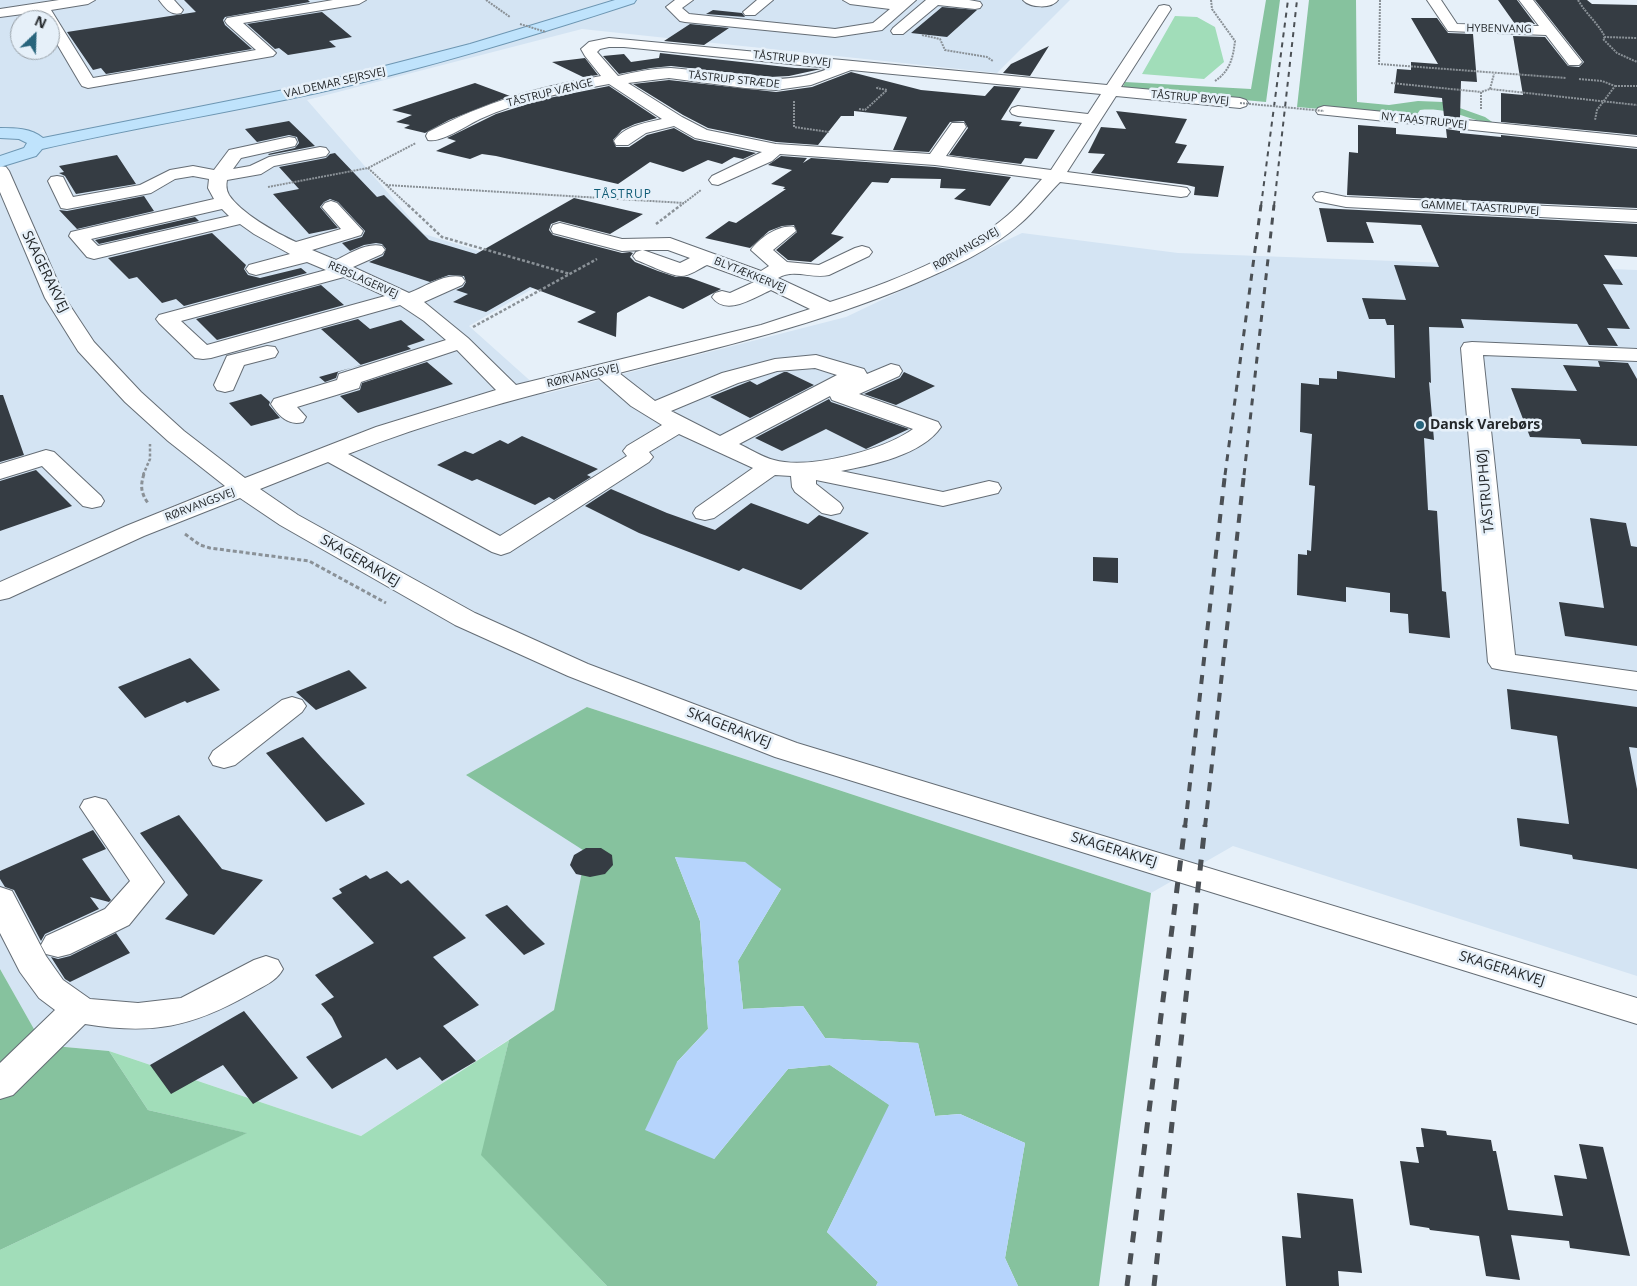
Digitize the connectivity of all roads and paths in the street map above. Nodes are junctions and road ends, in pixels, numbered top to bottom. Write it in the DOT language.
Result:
graph roads {
  1 [pos="20,0"];
  2 [pos="88,0"];
  3 [pos="360,0"];
  4 [pos="486,0"];
  5 [pos="609,0"];
  6 [pos="629,0"];
  7 [pos="686,0"];
  8 [pos="766,0"];
  9 [pos="850,0"];
  10 [pos="934,0"];
  11 [pos="1030,0"];
  12 [pos="1051,0"];
  13 [pos="1211,0"];
  14 [pos="1380,0"];
  15 [pos="1434,0"];
  16 [pos="1526,0"];
  17 [pos="1578,0"];
  18 [pos="0,3"];
  19 [pos="905,3"];
  20 [pos="975,5"];
  21 [pos="42,7"];
  22 [pos="1164,9"];
  23 [pos="750,12"];
  24 [pos="0,13"];
  25 [pos="513,19"];
  26 [pos="520,24"];
  27 [pos="1550,31"];
  28 [pos="546,32"];
  29 [pos="898,32"];
  30 [pos="1605,37"];
  31 [pos="1637,38"];
  32 [pos="1574,62"];
  33 [pos="1637,62"];
  34 [pos="850,65"];
  35 [pos="910,71"];
  36 [pos="1494,74"];
  37 [pos="1567,78"];
  38 [pos="996,79"];
  39 [pos="1577,79"];
  40 [pos="614,80"];
  41 [pos="1211,83"];
  42 [pos="1391,83"];
  43 [pos="792,84"];
  44 [pos="1615,86"];
  45 [pos="1637,86"];
  46 [pos="1490,89"];
  47 [pos="1110,90"];
  48 [pos="1481,92"];
  49 [pos="1603,101"];
  50 [pos="1240,102"];
  51 [pos="1637,105"];
  52 [pos="858,109"];
  53 [pos="1018,111"];
  54 [pos="1324,111"];
  55 [pos="1444,116"];
  56 [pos="1091,120"];
  57 [pos="1478,120"];
  58 [pos="676,121"];
  59 [pos="958,127"];
  60 [pos="1637,128"];
  61 [pos="1602,130"];
  62 [pos="834,132"];
  63 [pos="0,133"];
  64 [pos="434,136"];
  65 [pos="34,141"];
  66 [pos="622,141"];
  67 [pos="289,142"];
  68 [pos="1637,142"];
  69 [pos="776,149"];
  70 [pos="320,152"];
  71 [pos="935,160"];
  72 [pos="0,162"];
  73 [pos="368,168"];
  74 [pos="0,171"];
  75 [pos="1056,175"];
  76 [pos="220,176"];
  77 [pos="718,180"];
  78 [pos="57,181"];
  79 [pos="386,185"];
  80 [pos="1181,192"];
  81 [pos="1322,198"];
  82 [pos="223,199"];
  83 [pos="685,203"];
  84 [pos="331,207"];
  85 [pos="123,216"];
  86 [pos="1637,216"];
  87 [pos="243,218"];
  88 [pos="560,230"];
  89 [pos="787,231"];
  90 [pos="622,245"];
  91 [pos="375,250"];
  92 [pos="299,252"];
  93 [pos="862,252"];
  94 [pos="643,256"];
  95 [pos="705,258"];
  96 [pos="256,269"];
  97 [pos="340,269"];
  98 [pos="570,274"];
  99 [pos="772,276"];
  100 [pos="455,281"];
  101 [pos="722,297"];
  102 [pos="410,302"];
  103 [pos="829,310"];
  104 [pos="458,340"];
  105 [pos="1637,355"];
  106 [pos="604,371"];
  107 [pos="891,372"];
  108 [pos="225,385"];
  109 [pos="511,393"];
  110 [pos="840,395"];
  111 [pos="653,410"];
  112 [pos="785,410"];
  113 [pos="295,417"];
  114 [pos="678,425"];
  115 [pos="720,444"];
  116 [pos="329,453"];
  117 [pos="770,467"];
  118 [pos="803,470"];
  119 [pos="0,472"];
  120 [pos="242,488"];
  121 [pos="989,488"];
  122 [pos="92,501"];
  123 [pos="831,508"];
  124 [pos="705,513"];
  125 [pos="0,592"];
  126 [pos="1637,681"];
  127 [pos="292,706"];
  128 [pos="224,758"];
  129 [pos="95,807"];
  130 [pos="0,899"];
  131 [pos="58,945"];
  132 [pos="266,969"];
  133 [pos="78,1010"];
  134 [pos="1637,1011"];
  135 [pos="0,1085"];
  1 -- 18 [label="street"];
  2 -- 21 [label="street"];
  3 -- 21 [label="street"];
  4 -- 25 [label="path"];
  5 -- 65 [label="main road, VALDEMAR SEJRSVEJ"];
  6 -- 65 [label="main road, VALDEMAR SEJRSVEJ"];
  7 -- 19 [label="street"];
  8 -- 23 [label="street"];
  9 -- 19 [label="street"];
  10 -- 20 [label="street"];
  10 -- 29 [label="street"];
  11 -- 12 [label="street"];
  13 -- 41 [label="path"];
  14 -- 36 [label="path"];
  15 -- 27 [label="street, HYBENVANG"];
  16 -- 27 [label="street, HYBENVANG"];
  17 -- 30 [label="path"];
  21 -- 24 [label="street"];
  22 -- 47 [label="street"];
  26 -- 28 [label="path, bridge"];
  27 -- 32 [label="street, HYBENVANG"];
  29 -- 38 [label="path"];
  30 -- 31 [label="path"];
  30 -- 33 [label="path"];
  34 -- 35 [label="street, TÅSTRUP BYVEJ"];
  34 -- 40 [label="street, TÅSTRUP BYVEJ"];
  34 -- 43 [label="street, TÅSTRUP STRÆDE"];
  35 -- 38 [label="street, TÅSTRUP BYVEJ"];
  35 -- 52 [label="path"];
  36 -- 37 [label="path"];
  36 -- 46 [label="path"];
  38 -- 47 [label="street, TÅSTRUP BYVEJ"];
  39 -- 44 [label="path"];
  40 -- 43 [label="street, TÅSTRUP STRÆDE"];
  40 -- 58 [label="street, TÅSTRUP BYVEJ"];
  40 -- 64 [label="street, TÅSTRUP VÆNGE"];
  42 -- 48 [label="path"];
  43 -- 62 [label="path"];
  44 -- 45 [label="path"];
  44 -- 49 [label="path"];
  46 -- 48 [label="path"];
  46 -- 49 [label="path"];
  47 -- 50 [label="street, TÅSTRUP BYVEJ"];
  47 -- 56 [label="street, RØRVANGSVEJ"];
  48 -- 57 [label="path"];
  49 -- 51 [label="path"];
  49 -- 61 [label="path"];
  50 -- 54 [label="path, bridge"];
  53 -- 56 [label="street"];
  54 -- 57 [label="street, NY TAASTRUPVEJ"];
  55 -- 57 [label="street"];
  56 -- 75 [label="street, RØRVANGSVEJ"];
  57 -- 61 [label="street, NY TAASTRUPVEJ"];
  58 -- 66 [label="street"];
  58 -- 69 [label="street, TÅSTRUP BYVEJ"];
  59 -- 71 [label="street"];
  60 -- 61 [label="street, NY TAASTRUPVEJ"];
  61 -- 68 [label="street, NY TAASTRUPVEJ"];
  63 -- 65 [label="main road"];
  64 -- 73 [label="path"];
  65 -- 72 [label="main road"];
  67 -- 76 [label="street"];
  69 -- 71 [label="street, TÅSTRUP BYVEJ"];
  69 -- 77 [label="street"];
  70 -- 76 [label="street"];
  71 -- 75 [label="street, TÅSTRUP BYVEJ"];
  73 -- 79 [label="path"];
  73 -- 82 [label="path"];
  74 -- 120 [label="street, SKAGERAKVEJ"];
  75 -- 80 [label="street, TÅSTRUP BYVEJ"];
  75 -- 103 [label="street, RØRVANGSVEJ"];
  76 -- 78 [label="street"];
  76 -- 82 [label="street"];
  77 -- 83 [label="path"];
  79 -- 83 [label="path"];
  79 -- 98 [label="path"];
  81 -- 86 [label="street, GAMMEL TAASTRUPVEJ"];
  82 -- 85 [label="street"];
  82 -- 87 [label="street, REBSLAGERVEJ"];
  82 -- 87 [label="street"];
  83 -- 90 [label="path"];
  84 -- 92 [label="street"];
  87 -- 92 [label="street, REBSLAGERVEJ"];
  88 -- 90 [label="street"];
  89 -- 99 [label="street"];
  90 -- 95 [label="street, BLYTÆKKERVEJ"];
  90 -- 98 [label="path"];
  91 -- 97 [label="street"];
  92 -- 96 [label="street"];
  92 -- 97 [label="street, REBSLAGERVEJ"];
  93 -- 99 [label="street"];
  94 -- 95 [label="street"];
  95 -- 99 [label="street, BLYTÆKKERVEJ"];
  97 -- 102 [label="street, REBSLAGERVEJ"];
  97 -- 102 [label="street"];
  98 -- 104 [label="path"];
  99 -- 101 [label="street"];
  99 -- 103 [label="street, BLYTÆKKERVEJ"];
  100 -- 102 [label="street"];
  102 -- 104 [label="street, REBSLAGERVEJ"];
  102 -- 108 [label="street"];
  103 -- 106 [label="street, RØRVANGSVEJ"];
  104 -- 109 [label="street, REBSLAGERVEJ"];
  104 -- 113 [label="street"];
  105 -- 126 [label="street, TÅSTRUPHØJ"];
  106 -- 109 [label="street, RØRVANGSVEJ"];
  106 -- 111 [label="street"];
  107 -- 110 [label="street"];
  109 -- 116 [label="street, RØRVANGSVEJ"];
  110 -- 112 [label="street"];
  110 -- 118 [label="street"];
  111 -- 112 [label="street"];
  111 -- 114 [label="street"];
  112 -- 115 [label="street"];
  114 -- 115 [label="street"];
  114 -- 116 [label="street"];
  115 -- 117 [label="street"];
  116 -- 120 [label="street, RØRVANGSVEJ"];
  117 -- 118 [label="street"];
  117 -- 124 [label="street"];
  118 -- 121 [label="street"];
  118 -- 123 [label="street"];
  119 -- 122 [label="street"];
  120 -- 125 [label="street, RØRVANGSVEJ"];
  120 -- 134 [label="street, SKAGERAKVEJ"];
  127 -- 128 [label="street"];
  129 -- 131 [label="street"];
  130 -- 133 [label="street"];
  132 -- 133 [label="street"];
  133 -- 135 [label="street"];
}
